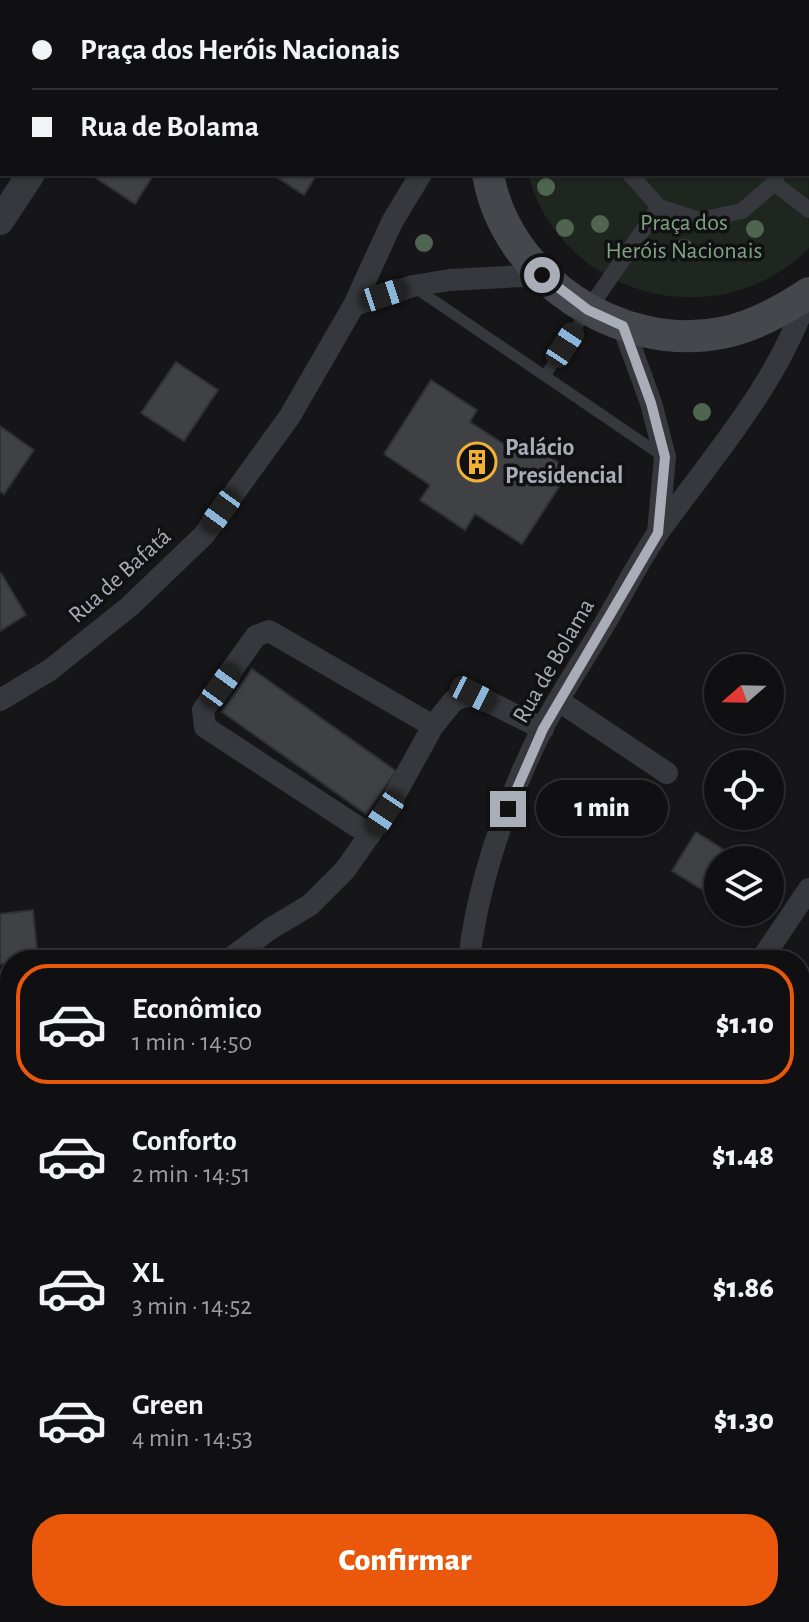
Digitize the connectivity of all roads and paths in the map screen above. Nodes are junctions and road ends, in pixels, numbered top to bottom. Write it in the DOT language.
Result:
graph roads {
  1 [pos="30,176"];
  2 [pos="420,176"];
  3 [pos="489,176"];
  4 [pos="632,176"];
  5 [pos="776,178"];
  6 [pos="659,207"];
  7 [pos="809,210"];
  8 [pos="0,221"];
  9 [pos="542,275"];
  10 [pos="413,286"];
  11 [pos="808,294"];
  12 [pos="354,305"];
  13 [pos="588,310"];
  14 [pos="623,326"];
  15 [pos="545,376"];
  16 [pos="665,457"];
  17 [pos="658,533"];
  18 [pos="0,700"];
  19 [pos="559,701"];
  20 [pos="433,726"];
  21 [pos="543,729"];
  22 [pos="667,773"];
  23 [pos="370,835"];
  24 [pos="809,889"];
  25 [pos="242,950"];
  26 [pos="470,950"];
  27 [pos="768,950"];
  1 -- 8 [label="street"];
  2 -- 12 [label="street, Rua de Bafatá"];
  3 -- 9 [label="main road"];
  4 -- 6 [label="street"];
  5 -- 6 [label="street"];
  5 -- 7 [label="street"];
  6 -- 13 [label="street"];
  9 -- 10 [label="street"];
  9 -- 13 [label="main road"];
  10 -- 12 [label="street"];
  10 -- 15 [label="lane"];
  11 -- 14 [label="main road"];
  11 -- 17 [label="street, Rua de Bolama"];
  12 -- 18 [label="street, Rua de Bafatá"];
  13 -- 14 [label="main road"];
  13 -- 15 [label="lane"];
  14 -- 16 [label="street, Rua de Bolama"];
  15 -- 16 [label="lane"];
  16 -- 17 [label="street, Rua de Bolama"];
  17 -- 19 [label="street, Rua de Bolama"];
  19 -- 21 [label="street, Rua de Bolama"];
  19 -- 22 [label="street"];
  20 -- 21 [label="street"];
  20 -- 23 [label="street"];
  20 -- 23 [label="street"];
  21 -- 26 [label="street, Rua de Bolama"];
  23 -- 25 [label="street"];
  24 -- 27 [label="street"];
}
